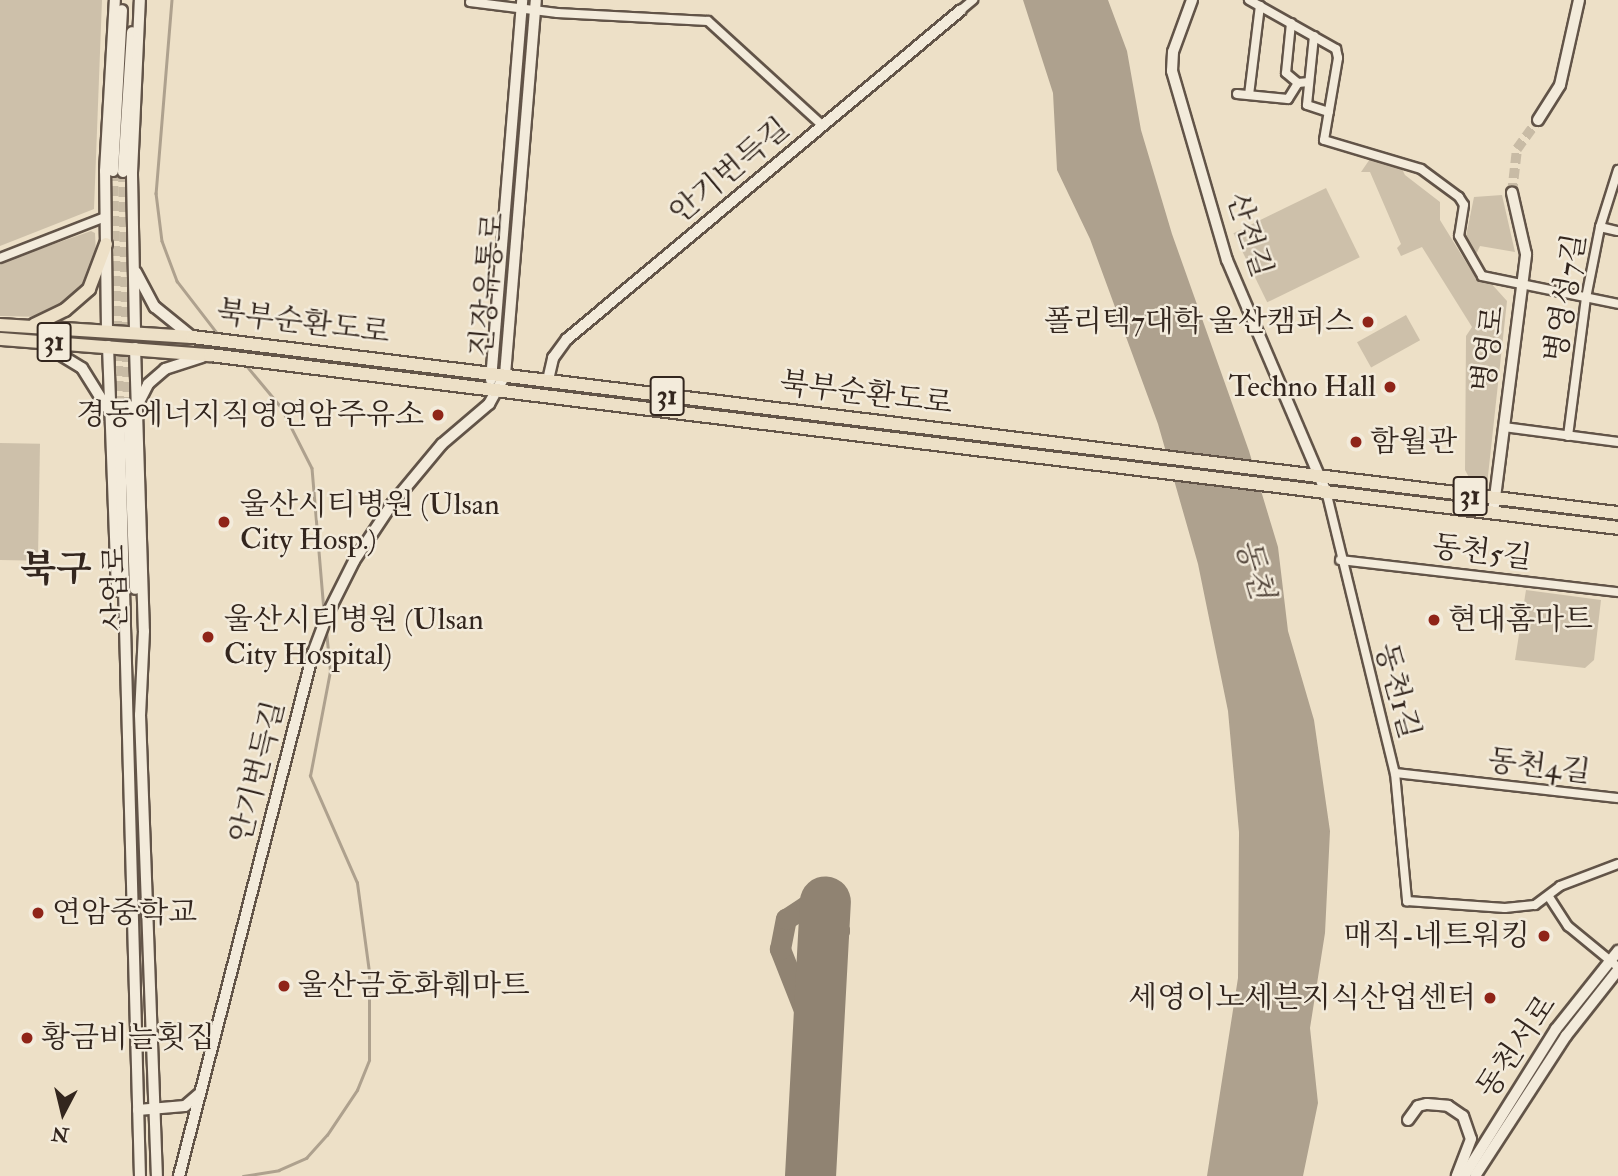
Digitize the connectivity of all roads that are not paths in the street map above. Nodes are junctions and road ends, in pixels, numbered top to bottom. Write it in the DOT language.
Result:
graph roads {
  1 [pos="115,0"];
  2 [pos="122,0"];
  3 [pos="134,0"];
  4 [pos="140,0"];
  5 [pos="973,0"];
  6 [pos="1192,0"];
  7 [pos="1249,0"];
  8 [pos="1579,0"];
  9 [pos="470,2"];
  10 [pos="521,4"];
  11 [pos="536,5"];
  12 [pos="1260,6"];
  13 [pos="961,10"];
  14 [pos="1290,23"];
  15 [pos="1314,36"];
  16 [pos="1309,82"];
  17 [pos="1298,83"];
  18 [pos="1237,94"];
  19 [pos="1249,95"];
  20 [pos="1329,112"];
  21 [pos="1538,120"];
  22 [pos="822,125"];
  23 [pos="1618,170"];
  24 [pos="1512,193"];
  25 [pos="105,217"];
  26 [pos="1600,227"];
  27 [pos="1618,231"];
  28 [pos="106,244"];
  29 [pos="132,256"];
  30 [pos="0,258"];
  31 [pos="1521,285"];
  32 [pos="1586,298"];
  33 [pos="1618,304"];
  34 [pos="0,326"];
  35 [pos="27,327"];
  36 [pos="107,330"];
  37 [pos="135,331"];
  38 [pos="196,337"];
  39 [pos="0,339"];
  40 [pos="35,341"];
  41 [pos="108,345"];
  42 [pos="135,348"];
  43 [pos="214,356"];
  44 [pos="489,373"];
  45 [pos="505,375"];
  46 [pos="548,380"];
  47 [pos="494,390"];
  48 [pos="128,407"];
  49 [pos="111,419"];
  50 [pos="1504,427"];
  51 [pos="1568,436"];
  52 [pos="1618,442"];
  53 [pos="1323,479"];
  54 [pos="1327,495"];
  55 [pos="1495,499"];
  56 [pos="1493,513"];
  57 [pos="1618,513"];
  58 [pos="1618,528"];
  59 [pos="1340,560"];
  60 [pos="1618,592"];
  61 [pos="126,716"];
  62 [pos="1395,773"];
  63 [pos="1618,798"];
  64 [pos="1618,864"];
  65 [pos="1549,897"];
  66 [pos="1618,951"];
  67 [pos="1615,966"];
  68 [pos="202,1091"];
  69 [pos="138,1110"];
  70 [pos="155,1110"];
  71 [pos="1408,1120"];
  72 [pos="139,1174"];
  73 [pos="157,1176"];
  74 [pos="179,1176"];
  75 [pos="1457,1176"];
  76 [pos="1464,1176"];
  77 [pos="1475,1176"];
  1 -- 25 [label="main road, 산업로"];
  2 -- 3 [label="main road"];
  4 -- 29 [label="main road, 산업로"];
  5 -- 13 [label="street"];
  6 -- 53 [label="street, 산전길"];
  7 -- 12 [label="street"];
  8 -- 21 [label="street"];
  9 -- 10 [label="street"];
  10 -- 11 [label="street"];
  10 -- 44 [label="street, 진장유통로"];
  11 -- 22 [label="street"];
  11 -- 45 [label="street, 진장유통로"];
  12 -- 14 [label="street"];
  12 -- 19 [label="street"];
  13 -- 22 [label="street, 안기번득길"];
  14 -- 15 [label="street"];
  14 -- 17 [label="street"];
  15 -- 16 [label="street"];
  15 -- 20 [label="street"];
  16 -- 17 [label="street"];
  16 -- 20 [label="street"];
  17 -- 19 [label="street"];
  18 -- 19 [label="street"];
  20 -- 31 [label="street"];
  22 -- 46 [label="street, 안기번득길"];
  23 -- 26 [label="street, 병영성7길"];
  24 -- 31 [label="street, 병영로"];
  25 -- 28 [label="main road, 산업로"];
  25 -- 30 [label="street"];
  26 -- 27 [label="street"];
  26 -- 32 [label="street, 병영성7길"];
  28 -- 35 [label="main road"];
  28 -- 36 [label="main road, 산업로"];
  29 -- 37 [label="main road, 산업로"];
  29 -- 38 [label="main road"];
  31 -- 32 [label="street"];
  31 -- 50 [label="street, 병영로"];
  32 -- 33 [label="street"];
  32 -- 51 [label="street, 병영성7길"];
  34 -- 35 [label="main road, 31"];
  35 -- 36 [label="main road, 31"];
  36 -- 37 [label="main road, 북부순환도로"];
  36 -- 41 [label="main road, 산업로"];
  37 -- 38 [label="main road, 북부순환도로"];
  37 -- 42 [label="main road, 산업로"];
  38 -- 44 [label="main road, 북부순환도로 / 31"];
  39 -- 40 [label="main road, 31"];
  40 -- 41 [label="main road, 31"];
  40 -- 49 [label="main road"];
  41 -- 42 [label="main road, 북부순환도로 / 31"];
  41 -- 49 [label="main road, 산업로"];
  42 -- 43 [label="main road, 북부순환도로 / 31"];
  42 -- 48 [label="main road, 산업로"];
  43 -- 47 [label="main road, 북부순환도로 / 31"];
  43 -- 48 [label="main road"];
  44 -- 45 [label="main road, 북부순환도로 / 31"];
  44 -- 47 [label="street, 진장유통로"];
  45 -- 46 [label="main road, 북부순환도로 / 31"];
  45 -- 47 [label="street, 진장유통로"];
  46 -- 53 [label="main road, 북부순환도로 / 31"];
  47 -- 54 [label="main road, 북부순환도로 / 31"];
  47 -- 68 [label="street, 안기번득길"];
  48 -- 61 [label="main road, 산업로"];
  48 -- 70 [label="main road, 산업로"];
  49 -- 61 [label="main road, 산업로"];
  50 -- 51 [label="street"];
  50 -- 55 [label="street, 병영로"];
  51 -- 52 [label="street"];
  53 -- 54 [label="street, 산전길"];
  53 -- 55 [label="main road, 북부순환도로 / 31"];
  54 -- 56 [label="main road, 북부순환도로 / 31"];
  54 -- 59 [label="street, 동천1길"];
  55 -- 56 [label="street, 병영로"];
  55 -- 57 [label="main road, 북부순환도로 / 31"];
  56 -- 58 [label="main road, 북부순환도로 / 31"];
  59 -- 60 [label="street, 동천5길"];
  59 -- 62 [label="street, 동천1길"];
  61 -- 69 [label="main road, 산업로"];
  62 -- 63 [label="street, 동천4길"];
  62 -- 65 [label="street, 동천1길"];
  64 -- 65 [label="street"];
  65 -- 67 [label="street"];
  66 -- 67 [label="main road, 동천서로"];
  67 -- 76 [label="main road, 동천서로"];
  67 -- 77 [label="main road, 동천서로"];
  68 -- 70 [label="street"];
  68 -- 74 [label="street, 안기번득길"];
  69 -- 70 [label="street"];
  69 -- 72 [label="main road, 산업로"];
  70 -- 73 [label="main road, 산업로"];
  71 -- 75 [label="main road"];
}
